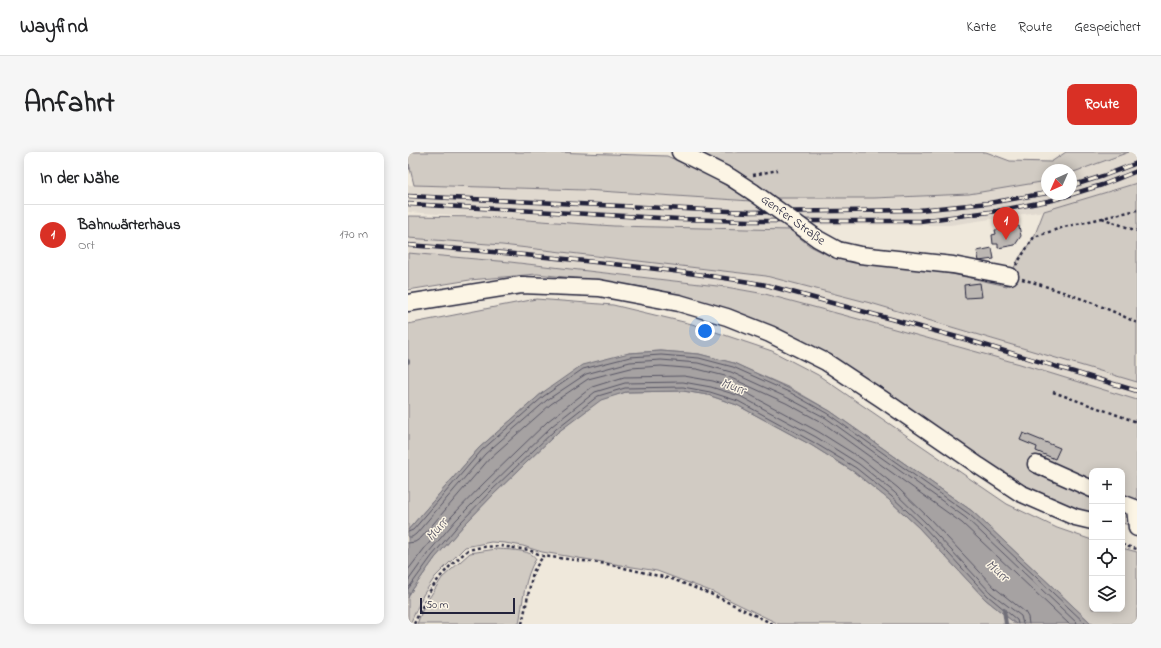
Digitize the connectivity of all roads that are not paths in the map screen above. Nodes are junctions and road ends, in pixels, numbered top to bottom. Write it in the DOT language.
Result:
graph roads {
  1 [pos="680,152"];
  2 [pos="1010,276"];
  3 [pos="408,303"];
  4 [pos="1036,464"];
  5 [pos="1089,488"];
  6 [pos="1125,503"];
  7 [pos="1089,520"];
  8 [pos="1137,528"];
  9 [pos="1125,530"];
  10 [pos="1137,532"];
  1 -- 2 [label="street, Genfer Straße, bridge"];
  3 -- 7 [label="street"];
  4 -- 5 [label="street"];
  6 -- 8 [label="street"];
  9 -- 10 [label="street"];
}
